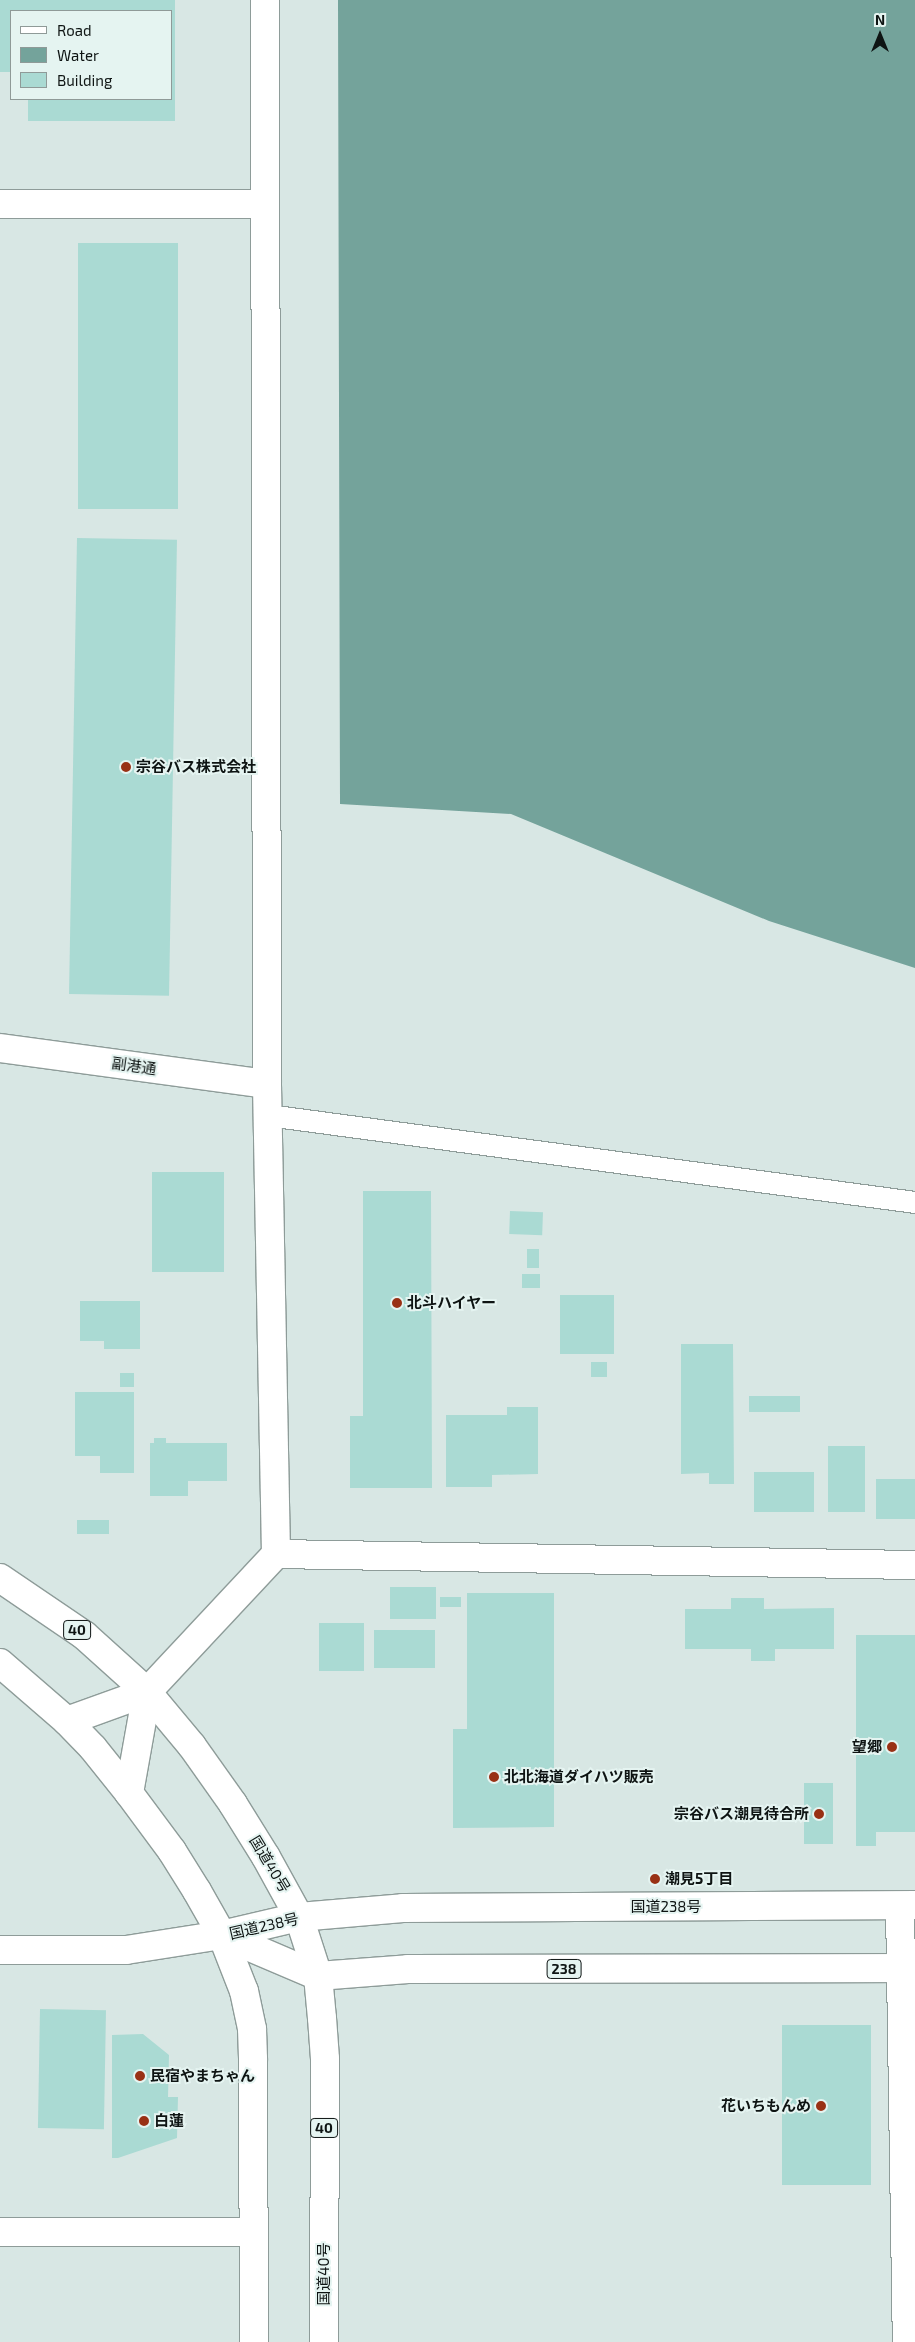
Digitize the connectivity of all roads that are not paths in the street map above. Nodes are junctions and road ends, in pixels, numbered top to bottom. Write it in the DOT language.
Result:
graph roads {
  1 [pos="265,0"];
  2 [pos="0,204"];
  3 [pos="265,204"];
  4 [pos="0,1048"];
  5 [pos="267,1084"];
  6 [pos="268,1115"];
  7 [pos="915,1202"];
  8 [pos="276,1554"];
  9 [pos="915,1565"];
  10 [pos="0,1578"];
  11 [pos="0,1663"];
  12 [pos="147,1692"];
  13 [pos="67,1721"];
  14 [pos="129,1793"];
  15 [pos="908,1905"];
  16 [pos="299,1917"];
  17 [pos="222,1935"];
  18 [pos="0,1950"];
  19 [pos="908,1968"];
  20 [pos="318,1976"];
  21 [pos="0,2232"];
  22 [pos="253,2232"];
  23 [pos="254,2342"];
  24 [pos="324,2342"];
  25 [pos="907,2342"];
  1 -- 3 [label="main road"];
  2 -- 3 [label="main road"];
  3 -- 5 [label="main road"];
  4 -- 5 [label="main road, 副港通"];
  5 -- 6 [label="main road"];
  6 -- 7 [label="lane"];
  6 -- 8 [label="main road"];
  8 -- 9 [label="main road"];
  8 -- 12 [label="main road"];
  10 -- 12 [label="main road, 国道40号 / 40"];
  11 -- 13 [label="main road"];
  12 -- 13 [label="main road"];
  12 -- 14 [label="main road"];
  12 -- 16 [label="main road, 国道40号 / 40"];
  13 -- 14 [label="main road"];
  14 -- 17 [label="main road"];
  15 -- 16 [label="main road, 国道238号"];
  15 -- 19 [label="main road"];
  16 -- 17 [label="main road, 国道238号"];
  16 -- 20 [label="main road, 国道40号 / 40"];
  17 -- 18 [label="main road"];
  17 -- 20 [label="main road, 国道238号 / 238"];
  17 -- 22 [label="main road"];
  19 -- 20 [label="main road, 国道238号 / 238"];
  19 -- 25 [label="main road"];
  20 -- 24 [label="main road, 国道40号 / 40"];
  21 -- 22 [label="main road"];
  22 -- 23 [label="main road"];
}
